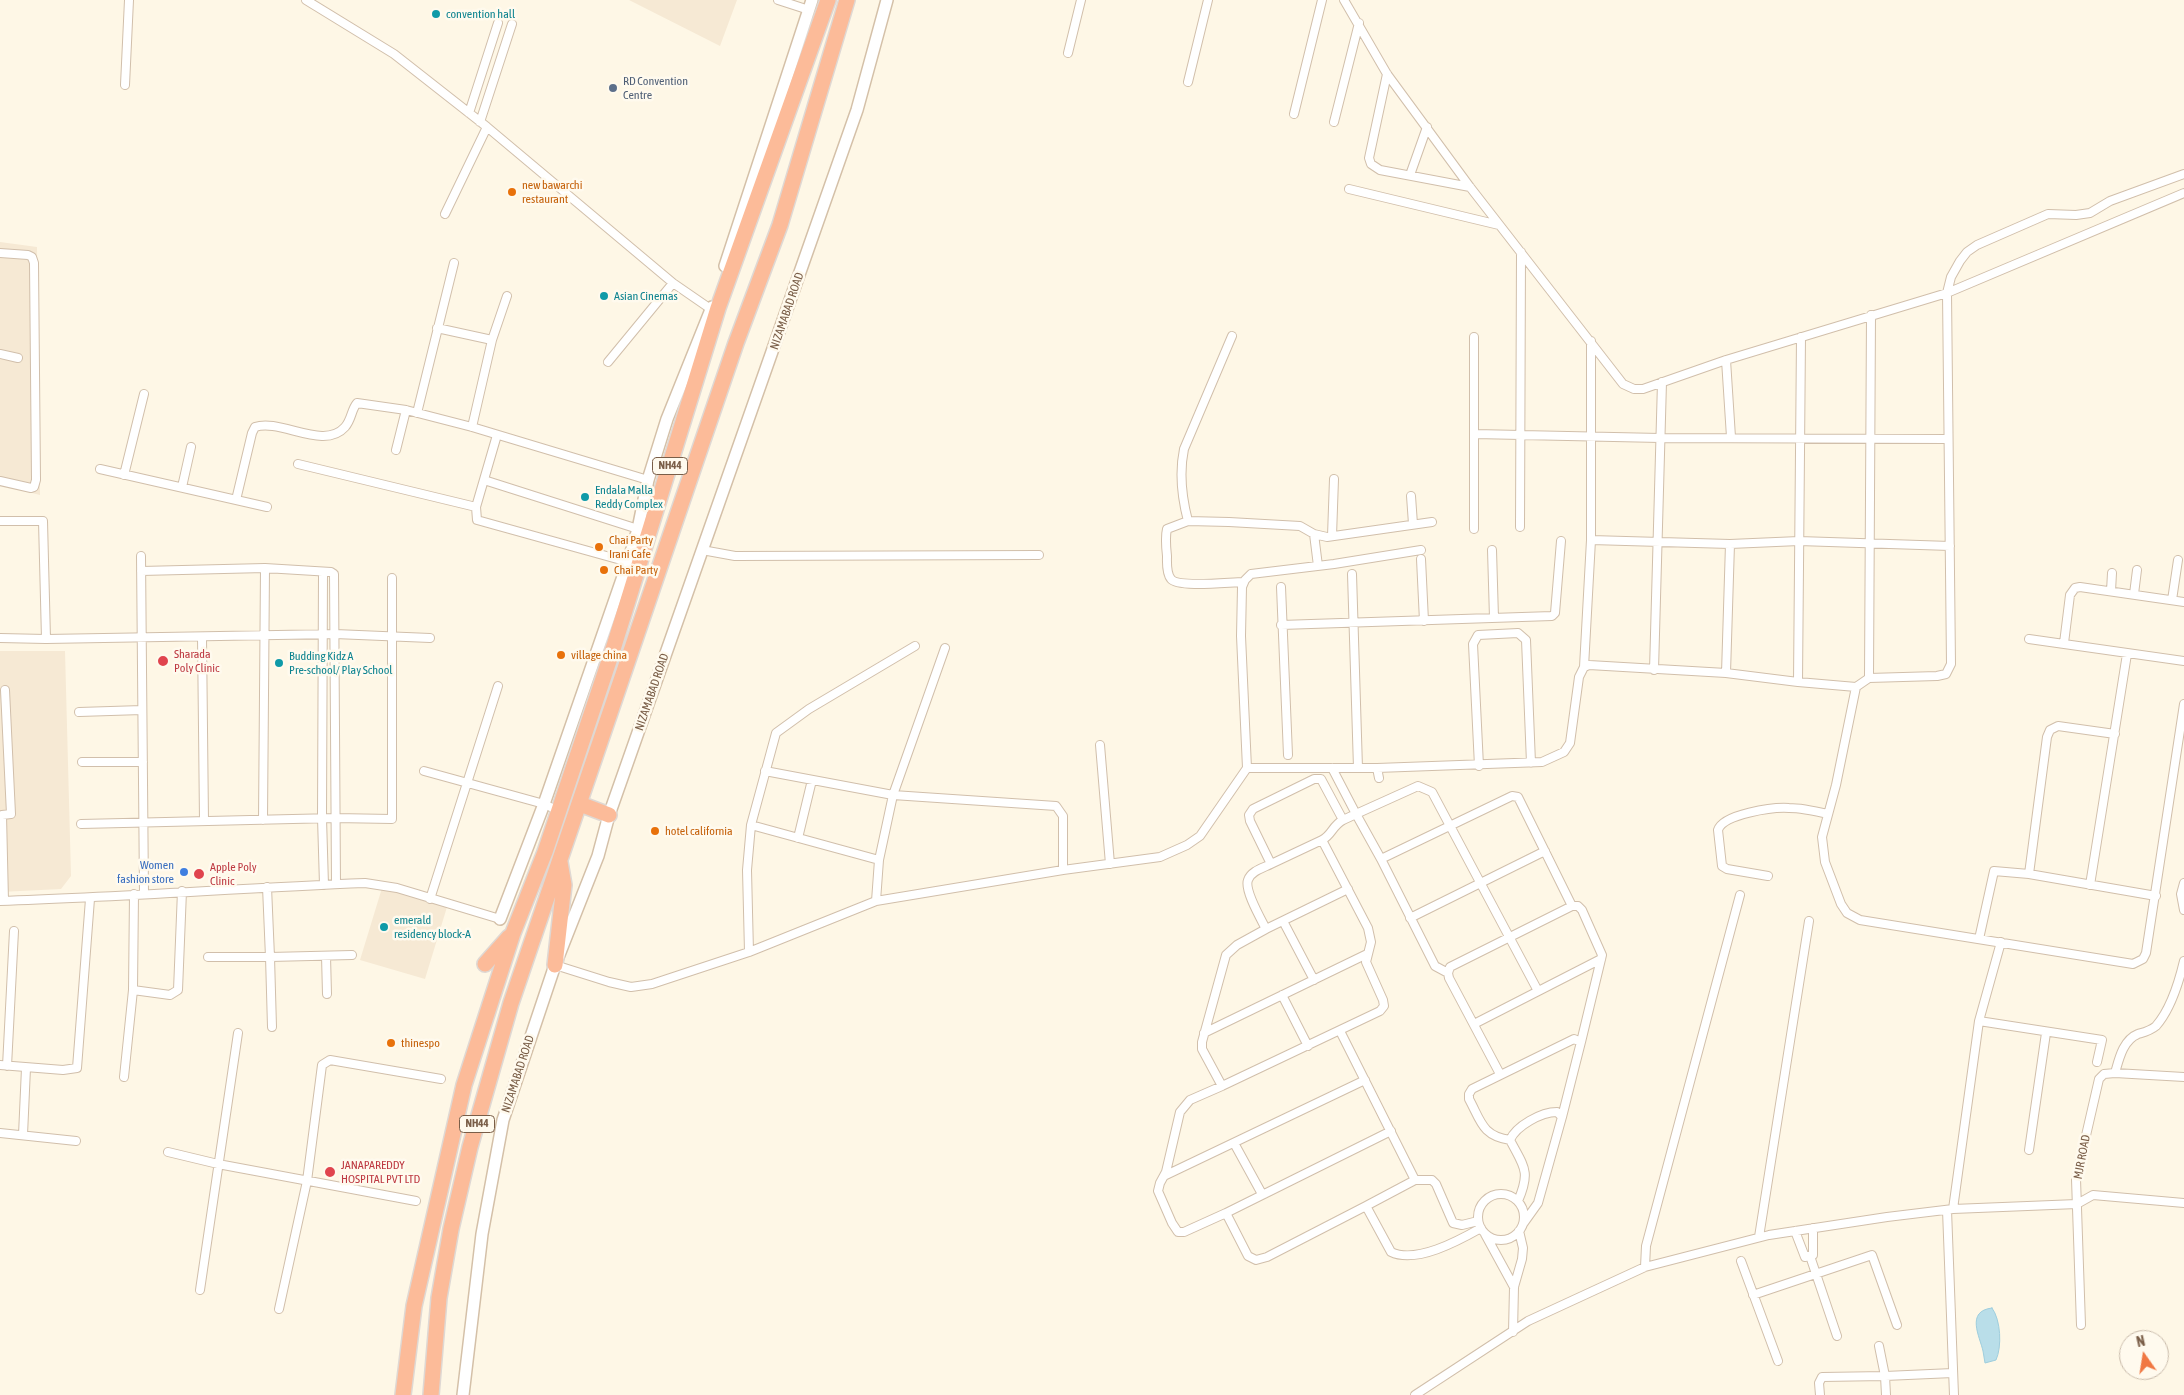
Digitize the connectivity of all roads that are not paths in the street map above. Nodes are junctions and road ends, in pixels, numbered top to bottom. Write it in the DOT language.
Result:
graph roads {
  1 [pos="129,0"];
  2 [pos="306,0"];
  3 [pos="778,0"];
  4 [pos="828,0"];
  5 [pos="847,0"];
  6 [pos="887,0"];
  7 [pos="1081,0"];
  8 [pos="1208,0"];
  9 [pos="1322,0"];
  10 [pos="1344,0"];
  11 [pos="811,5"];
  12 [pos="498,23"];
  13 [pos="1359,23"];
  14 [pos="512,24"];
  15 [pos="1068,53"];
  16 [pos="1387,74"];
  17 [pos="1188,82"];
  18 [pos="125,85"];
  19 [pos="468,113"];
  20 [pos="1294,114"];
  21 [pos="1334,122"];
  22 [pos="483,125"];
  23 [pos="1427,128"];
  24 [pos="2184,174"];
  25 [pos="1410,175"];
  26 [pos="1470,187"];
  27 [pos="1349,189"];
  28 [pos="2184,193"];
  29 [pos="445,214"];
  30 [pos="1499,225"];
  31 [pos="1521,252"];
  32 [pos="0,253"];
  33 [pos="454,263"];
  34 [pos="673,283"];
  35 [pos="1947,293"];
  36 [pos="507,296"];
  37 [pos="714,311"];
  38 [pos="1871,315"];
  39 [pos="437,328"];
  40 [pos="1232,336"];
  41 [pos="1474,337"];
  42 [pos="1801,338"];
  43 [pos="492,340"];
  44 [pos="1591,341"];
  45 [pos="0,354"];
  46 [pos="18,358"];
  47 [pos="1726,360"];
  48 [pos="608,362"];
  49 [pos="1662,382"];
  50 [pos="144,394"];
  51 [pos="406,410"];
  52 [pos="418,413"];
  53 [pos="472,427"];
  54 [pos="1475,434"];
  55 [pos="497,435"];
  56 [pos="1590,435"];
  57 [pos="1520,436"];
  58 [pos="1731,437"];
  59 [pos="1660,438"];
  60 [pos="1947,439"];
  61 [pos="1800,440"];
  62 [pos="1869,440"];
  63 [pos="191,447"];
  64 [pos="396,450"];
  65 [pos="298,464"];
  66 [pos="100,469"];
  67 [pos="124,475"];
  68 [pos="484,480"];
  69 [pos="648,480"];
  70 [pos="1334,480"];
  71 [pos="0,481"];
  72 [pos="182,487"];
  73 [pos="1411,496"];
  74 [pos="236,500"];
  75 [pos="267,506"];
  76 [pos="476,507"];
  77 [pos="0,521"];
  78 [pos="1188,521"];
  79 [pos="1432,522"];
  80 [pos="1413,524"];
  81 [pos="1520,527"];
  82 [pos="638,529"];
  83 [pos="1474,529"];
  84 [pos="1314,534"];
  85 [pos="1332,536"];
  86 [pos="1591,540"];
  87 [pos="1658,540"];
  88 [pos="1561,541"];
  89 [pos="1798,541"];
  90 [pos="1730,544"];
  91 [pos="1869,544"];
  92 [pos="1950,546"];
  93 [pos="702,550"];
  94 [pos="1422,550"];
  95 [pos="1492,550"];
  96 [pos="1039,555"];
  97 [pos="141,556"];
  98 [pos="1421,559"];
  99 [pos="2178,560"];
  100 [pos="628,562"];
  101 [pos="1318,566"];
  102 [pos="265,568"];
  103 [pos="2137,570"];
  104 [pos="141,571"];
  105 [pos="323,572"];
  106 [pos="2112,573"];
  107 [pos="1352,574"];
  108 [pos="392,578"];
  109 [pos="1243,582"];
  110 [pos="1281,587"];
  111 [pos="2111,591"];
  112 [pos="2134,594"];
  113 [pos="2172,600"];
  114 [pos="2184,602"];
  115 [pos="1494,618"];
  116 [pos="1424,620"];
  117 [pos="1353,623"];
  118 [pos="1282,625"];
  119 [pos="335,634"];
  120 [pos="324,635"];
  121 [pos="264,636"];
  122 [pos="392,636"];
  123 [pos="141,637"];
  124 [pos="202,637"];
  125 [pos="0,638"];
  126 [pos="430,638"];
  127 [pos="46,639"];
  128 [pos="2029,639"];
  129 [pos="2064,643"];
  130 [pos="915,646"];
  131 [pos="945,648"];
  132 [pos="2127,654"];
  133 [pos="2184,661"];
  134 [pos="1584,667"];
  135 [pos="1654,670"];
  136 [pos="1726,673"];
  137 [pos="1869,678"];
  138 [pos="1798,682"];
  139 [pos="498,686"];
  140 [pos="1856,686"];
  141 [pos="5,690"];
  142 [pos="2184,704"];
  143 [pos="142,710"];
  144 [pos="79,712"];
  145 [pos="323,726"];
  146 [pos="334,726"];
  147 [pos="2115,734"];
  148 [pos="1100,745"];
  149 [pos="1288,755"];
  150 [pos="82,762"];
  151 [pos="143,762"];
  152 [pos="1531,763"];
  153 [pos="1479,766"];
  154 [pos="1247,768"];
  155 [pos="1332,768"];
  156 [pos="1358,768"];
  157 [pos="1377,768"];
  158 [pos="424,771"];
  159 [pos="765,771"];
  160 [pos="1379,778"];
  161 [pos="812,780"];
  162 [pos="469,783"];
  163 [pos="893,794"];
  164 [pos="544,804"];
  165 [pos="580,804"];
  166 [pos="559,810"];
  167 [pos="1356,814"];
  168 [pos="1828,814"];
  169 [pos="1,815"];
  170 [pos="610,815"];
  171 [pos="322,818"];
  172 [pos="334,818"];
  173 [pos="263,820"];
  174 [pos="1343,820"];
  175 [pos="204,821"];
  176 [pos="144,823"];
  177 [pos="81,824"];
  178 [pos="751,825"];
  179 [pos="1450,826"];
  180 [pos="798,838"];
  181 [pos="1322,840"];
  182 [pos="1546,851"];
  183 [pos="1381,859"];
  184 [pos="879,860"];
  185 [pos="559,861"];
  186 [pos="1110,864"];
  187 [pos="1271,864"];
  188 [pos="1063,870"];
  189 [pos="2029,874"];
  190 [pos="1768,876"];
  191 [pos="1479,883"];
  192 [pos="2184,883"];
  193 [pos="336,884"];
  194 [pos="2090,884"];
  195 [pos="324,885"];
  196 [pos="267,887"];
  197 [pos="1348,889"];
  198 [pos="182,891"];
  199 [pos="144,893"];
  200 [pos="134,894"];
  201 [pos="1740,895"];
  202 [pos="2156,896"];
  203 [pos="90,899"];
  204 [pos="430,899"];
  205 [pos="2,901"];
  206 [pos="876,901"];
  207 [pos="1572,906"];
  208 [pos="2184,910"];
  209 [pos="1410,918"];
  210 [pos="500,919"];
  211 [pos="1283,921"];
  212 [pos="1809,921"];
  213 [pos="1266,929"];
  214 [pos="14,931"];
  215 [pos="513,933"];
  216 [pos="1508,938"];
  217 [pos="1979,939"];
  218 [pos="2001,942"];
  219 [pos="749,952"];
  220 [pos="1367,954"];
  221 [pos="352,955"];
  222 [pos="326,956"];
  223 [pos="208,957"];
  224 [pos="270,957"];
  225 [pos="1601,959"];
  226 [pos="2184,961"];
  227 [pos="485,964"];
  228 [pos="555,964"];
  229 [pos="1448,973"];
  230 [pos="1314,980"];
  231 [pos="133,990"];
  232 [pos="1538,991"];
  233 [pos="326,994"];
  234 [pos="1282,995"];
  235 [pos="1979,1021"];
  236 [pos="1474,1024"];
  237 [pos="272,1027"];
  238 [pos="1340,1031"];
  239 [pos="1204,1033"];
  240 [pos="2046,1033"];
  241 [pos="238,1034"];
  242 [pos="1580,1042"];
  243 [pos="1308,1046"];
  244 [pos="2097,1062"];
  245 [pos="4,1065"];
  246 [pos="26,1068"];
  247 [pos="2115,1073"];
  248 [pos="1500,1074"];
  249 [pos="124,1077"];
  250 [pos="2184,1077"];
  251 [pos="441,1079"];
  252 [pos="1365,1080"];
  253 [pos="1222,1086"];
  254 [pos="1562,1117"];
  255 [pos="1391,1131"];
  256 [pos="0,1133"];
  257 [pos="23,1135"];
  258 [pos="1510,1140"];
  259 [pos="76,1141"];
  260 [pos="1234,1143"];
  261 [pos="2029,1150"];
  262 [pos="168,1152"];
  263 [pos="218,1164"];
  264 [pos="1164,1176"];
  265 [pos="1415,1180"];
  266 [pos="307,1181"];
  267 [pos="1262,1194"];
  268 [pos="416,1201"];
  269 [pos="1518,1201"];
  270 [pos="2184,1203"];
  271 [pos="2077,1204"];
  272 [pos="1366,1206"];
  273 [pos="1950,1209"];
  274 [pos="1226,1213"];
  275 [pos="1521,1227"];
  276 [pos="1481,1228"];
  277 [pos="1813,1228"];
  278 [pos="1795,1231"];
  279 [pos="1759,1238"];
  280 [pos="1810,1256"];
  281 [pos="1741,1261"];
  282 [pos="1645,1267"];
  283 [pos="1815,1274"];
  284 [pos="1514,1287"];
  285 [pos="200,1290"];
  286 [pos="1753,1295"];
  287 [pos="278,1308"];
  288 [pos="1897,1325"];
  289 [pos="2080,1325"];
  290 [pos="1513,1332"];
  291 [pos="1837,1336"];
  292 [pos="1880,1346"];
  293 [pos="1778,1361"];
  294 [pos="1953,1372"];
  295 [pos="1885,1376"];
  296 [pos="403,1395"];
  297 [pos="431,1395"];
  298 [pos="463,1395"];
  299 [pos="1415,1395"];
  300 [pos="1820,1395"];
  301 [pos="1886,1395"];
  302 [pos="1954,1395"];
  1 -- 18 [label="street"];
  2 -- 19 [label="street"];
  3 -- 11 [label="street"];
  4 -- 37 [label="highway, NH44"];
  5 -- 165 [label="highway, NIZAMABAD ROAD / NH44"];
  6 -- 93 [label="main road, NIZAMABAD ROAD"];
  7 -- 15 [label="street"];
  8 -- 17 [label="street"];
  9 -- 20 [label="street"];
  10 -- 13 [label="street"];
  11 -- 37 [label="main road"];
  12 -- 19 [label="street"];
  13 -- 16 [label="street"];
  13 -- 21 [label="street"];
  14 -- 22 [label="street"];
  16 -- 23 [label="street"];
  16 -- 25 [label="street"];
  19 -- 22 [label="street"];
  22 -- 29 [label="street"];
  22 -- 34 [label="street"];
  23 -- 25 [label="street"];
  23 -- 26 [label="street"];
  24 -- 35 [label="street"];
  25 -- 26 [label="street"];
  26 -- 30 [label="street"];
  27 -- 30 [label="street"];
  28 -- 35 [label="street"];
  30 -- 31 [label="street"];
  31 -- 44 [label="street"];
  31 -- 57 [label="street"];
  32 -- 71 [label="street"];
  33 -- 39 [label="street"];
  34 -- 37 [label="street"];
  34 -- 48 [label="street"];
  35 -- 38 [label="street"];
  35 -- 60 [label="street"];
  36 -- 43 [label="street"];
  37 -- 69 [label="main road"];
  37 -- 166 [label="highway, NH44"];
  38 -- 42 [label="street"];
  38 -- 62 [label="street"];
  39 -- 43 [label="street"];
  39 -- 52 [label="street"];
  40 -- 78 [label="street"];
  41 -- 54 [label="street"];
  42 -- 47 [label="street"];
  42 -- 61 [label="street"];
  43 -- 53 [label="street"];
  44 -- 49 [label="street"];
  44 -- 56 [label="street"];
  45 -- 46 [label="street"];
  47 -- 49 [label="street"];
  47 -- 58 [label="street"];
  49 -- 59 [label="street"];
  50 -- 67 [label="street"];
  51 -- 52 [label="street"];
  51 -- 64 [label="street"];
  51 -- 74 [label="street"];
  52 -- 53 [label="street"];
  53 -- 55 [label="street"];
  54 -- 57 [label="street"];
  54 -- 83 [label="street"];
  55 -- 68 [label="street"];
  55 -- 69 [label="street"];
  56 -- 57 [label="street"];
  56 -- 59 [label="street"];
  56 -- 86 [label="street"];
  57 -- 81 [label="street"];
  58 -- 59 [label="street"];
  58 -- 61 [label="street"];
  59 -- 87 [label="street"];
  60 -- 62 [label="street"];
  60 -- 92 [label="street"];
  61 -- 62 [label="street"];
  61 -- 89 [label="street"];
  62 -- 91 [label="street"];
  63 -- 72 [label="street"];
  65 -- 76 [label="street"];
  66 -- 67 [label="street"];
  67 -- 72 [label="street"];
  68 -- 76 [label="street"];
  68 -- 82 [label="street"];
  69 -- 82 [label="main road"];
  70 -- 85 [label="street"];
  72 -- 74 [label="street"];
  73 -- 80 [label="street"];
  74 -- 75 [label="street"];
  76 -- 100 [label="street"];
  77 -- 127 [label="street"];
  78 -- 84 [label="street"];
  78 -- 109 [label="street"];
  79 -- 80 [label="street"];
  80 -- 85 [label="street"];
  82 -- 100 [label="main road"];
  84 -- 85 [label="street"];
  84 -- 101 [label="street"];
  86 -- 87 [label="street"];
  86 -- 134 [label="street"];
  87 -- 90 [label="street"];
  87 -- 135 [label="street"];
  88 -- 115 [label="street"];
  89 -- 90 [label="street"];
  89 -- 91 [label="street"];
  89 -- 138 [label="street"];
  90 -- 136 [label="street"];
  91 -- 92 [label="street"];
  91 -- 137 [label="street"];
  92 -- 137 [label="street"];
  93 -- 96 [label="street"];
  93 -- 170 [label="main road, NIZAMABAD ROAD"];
  94 -- 101 [label="street"];
  95 -- 115 [label="street"];
  97 -- 104 [label="street"];
  98 -- 116 [label="street"];
  99 -- 113 [label="street"];
  100 -- 164 [label="main road"];
  101 -- 109 [label="street"];
  102 -- 104 [label="street"];
  102 -- 105 [label="street"];
  102 -- 121 [label="street"];
  103 -- 112 [label="street"];
  104 -- 123 [label="street"];
  105 -- 119 [label="street"];
  105 -- 120 [label="street"];
  106 -- 111 [label="street"];
  107 -- 117 [label="street"];
  108 -- 122 [label="street"];
  109 -- 154 [label="street"];
  110 -- 118 [label="street"];
  111 -- 112 [label="street"];
  111 -- 129 [label="street"];
  112 -- 113 [label="street"];
  113 -- 114 [label="street"];
  115 -- 116 [label="street"];
  116 -- 117 [label="street"];
  117 -- 118 [label="street"];
  117 -- 156 [label="street"];
  118 -- 149 [label="street"];
  119 -- 120 [label="street"];
  119 -- 122 [label="street"];
  119 -- 146 [label="street"];
  120 -- 121 [label="street"];
  120 -- 145 [label="street"];
  121 -- 124 [label="street"];
  121 -- 173 [label="street"];
  122 -- 126 [label="street"];
  122 -- 172 [label="street"];
  123 -- 124 [label="street"];
  123 -- 127 [label="street"];
  123 -- 143 [label="street"];
  124 -- 175 [label="street"];
  125 -- 127 [label="street"];
  128 -- 129 [label="street"];
  129 -- 132 [label="street"];
  130 -- 159 [label="street"];
  131 -- 163 [label="street"];
  132 -- 133 [label="street"];
  132 -- 147 [label="street"];
  134 -- 135 [label="street"];
  134 -- 152 [label="street"];
  135 -- 136 [label="street"];
  136 -- 138 [label="street"];
  137 -- 140 [label="street"];
  138 -- 140 [label="street"];
  139 -- 162 [label="street"];
  140 -- 168 [label="street"];
  141 -- 169 [label="street"];
  142 -- 202 [label="street"];
  143 -- 144 [label="street"];
  143 -- 151 [label="street"];
  145 -- 146 [label="street"];
  145 -- 171 [label="street"];
  146 -- 172 [label="street"];
  147 -- 189 [label="street"];
  147 -- 194 [label="street"];
  148 -- 186 [label="street"];
  150 -- 151 [label="street"];
  151 -- 176 [label="street"];
  152 -- 153 [label="street"];
  152 -- 153 [label="street"];
  153 -- 157 [label="street"];
  154 -- 155 [label="street"];
  154 -- 186 [label="street"];
  155 -- 156 [label="street"];
  155 -- 167 [label="street"];
  156 -- 157 [label="street"];
  157 -- 160 [label="street"];
  158 -- 162 [label="street"];
  159 -- 161 [label="street"];
  159 -- 178 [label="street"];
  161 -- 163 [label="street"];
  161 -- 180 [label="street"];
  162 -- 164 [label="street"];
  162 -- 204 [label="street"];
  163 -- 184 [label="street"];
  163 -- 188 [label="street"];
  164 -- 166 [label="street"];
  164 -- 210 [label="main road"];
  165 -- 170 [label="highway"];
  165 -- 185 [label="highway, NIZAMABAD ROAD / NH44"];
  166 -- 215 [label="highway, NH44"];
  167 -- 174 [label="street"];
  167 -- 179 [label="street"];
  167 -- 183 [label="street"];
  168 -- 190 [label="street"];
  168 -- 217 [label="street"];
  169 -- 205 [label="street"];
  170 -- 228 [label="main road, NIZAMABAD ROAD"];
  171 -- 172 [label="street"];
  171 -- 173 [label="street"];
  171 -- 195 [label="street"];
  172 -- 193 [label="street"];
  173 -- 175 [label="street"];
  174 -- 181 [label="street"];
  174 -- 187 [label="street"];
  175 -- 176 [label="street"];
  176 -- 177 [label="street"];
  176 -- 199 [label="street"];
  178 -- 180 [label="street"];
  178 -- 219 [label="street"];
  179 -- 182 [label="street"];
  179 -- 183 [label="street"];
  179 -- 191 [label="street"];
  180 -- 184 [label="street"];
  181 -- 187 [label="street"];
  181 -- 197 [label="street"];
  182 -- 191 [label="street"];
  182 -- 207 [label="street"];
  183 -- 209 [label="street"];
  184 -- 206 [label="street"];
  185 -- 228 [label="highway"];
  185 -- 297 [label="highway, NIZAMABAD ROAD / NH44"];
  186 -- 188 [label="street"];
  187 -- 213 [label="street"];
  188 -- 206 [label="street"];
  189 -- 194 [label="street"];
  189 -- 217 [label="street"];
  191 -- 209 [label="street"];
  191 -- 216 [label="street"];
  192 -- 208 [label="street"];
  193 -- 195 [label="street"];
  193 -- 204 [label="street"];
  194 -- 202 [label="street"];
  195 -- 196 [label="street"];
  196 -- 198 [label="street"];
  196 -- 224 [label="street"];
  197 -- 211 [label="street"];
  197 -- 220 [label="street"];
  198 -- 199 [label="street"];
  198 -- 231 [label="street"];
  199 -- 200 [label="street"];
  200 -- 203 [label="street"];
  200 -- 231 [label="street"];
  201 -- 282 [label="street"];
  202 -- 218 [label="street"];
  203 -- 205 [label="street"];
  203 -- 246 [label="street"];
  204 -- 210 [label="street"];
  206 -- 219 [label="street"];
  207 -- 216 [label="street"];
  207 -- 225 [label="street"];
  209 -- 229 [label="street"];
  211 -- 213 [label="street"];
  211 -- 230 [label="street"];
  212 -- 279 [label="street"];
  213 -- 239 [label="street"];
  214 -- 245 [label="street"];
  215 -- 227 [label="highway"];
  215 -- 296 [label="highway, NH44"];
  216 -- 229 [label="street"];
  216 -- 232 [label="street"];
  217 -- 218 [label="street"];
  218 -- 235 [label="street"];
  219 -- 228 [label="street"];
  220 -- 230 [label="street"];
  220 -- 238 [label="street"];
  221 -- 222 [label="street"];
  222 -- 224 [label="street"];
  222 -- 233 [label="street"];
  223 -- 224 [label="street"];
  224 -- 237 [label="street"];
  225 -- 232 [label="street"];
  225 -- 242 [label="street"];
  226 -- 247 [label="street"];
  228 -- 298 [label="main road, NIZAMABAD ROAD"];
  229 -- 236 [label="street"];
  230 -- 234 [label="street"];
  231 -- 249 [label="street"];
  232 -- 236 [label="street"];
  234 -- 239 [label="street"];
  234 -- 243 [label="street"];
  235 -- 240 [label="street"];
  235 -- 273 [label="street"];
  236 -- 248 [label="street"];
  238 -- 243 [label="street"];
  238 -- 252 [label="street"];
  239 -- 253 [label="street"];
  240 -- 244 [label="street"];
  240 -- 261 [label="street"];
  241 -- 263 [label="street"];
  242 -- 248 [label="street"];
  242 -- 254 [label="street"];
  243 -- 253 [label="street"];
  245 -- 246 [label="street"];
  246 -- 257 [label="street"];
  247 -- 250 [label="street"];
  247 -- 271 [label="street, MJR ROAD"];
  248 -- 258 [label="street"];
  251 -- 266 [label="street"];
  252 -- 255 [label="street"];
  252 -- 260 [label="street"];
  253 -- 264 [label="street"];
  254 -- 258 [label="street"];
  254 -- 275 [label="street"];
  255 -- 265 [label="street"];
  255 -- 267 [label="street"];
  256 -- 257 [label="street"];
  257 -- 259 [label="street"];
  258 -- 269 [label="street"];
  260 -- 264 [label="street"];
  260 -- 267 [label="street"];
  262 -- 263 [label="street"];
  263 -- 266 [label="street"];
  263 -- 285 [label="street"];
  264 -- 274 [label="street"];
  265 -- 272 [label="street"];
  265 -- 276 [label="street"];
  266 -- 268 [label="street"];
  266 -- 287 [label="street"];
  267 -- 274 [label="street"];
  269 -- 275 [label="street"];
  269 -- 276 [label="street"];
  270 -- 271 [label="street"];
  271 -- 273 [label="street"];
  271 -- 289 [label="street, MJR ROAD"];
  272 -- 274 [label="street"];
  272 -- 276 [label="street"];
  273 -- 277 [label="street"];
  273 -- 294 [label="street"];
  275 -- 276 [label="street"];
  275 -- 284 [label="street"];
  276 -- 284 [label="street"];
  277 -- 278 [label="street"];
  277 -- 280 [label="street"];
  278 -- 279 [label="street"];
  278 -- 280 [label="street"];
  279 -- 282 [label="street"];
  280 -- 283 [label="street"];
  281 -- 286 [label="street"];
  282 -- 290 [label="street"];
  283 -- 286 [label="street"];
  283 -- 288 [label="street"];
  283 -- 291 [label="street"];
  284 -- 290 [label="street"];
  286 -- 293 [label="street"];
  290 -- 299 [label="street"];
  292 -- 295 [label="street"];
  294 -- 295 [label="street"];
  294 -- 302 [label="street"];
  295 -- 300 [label="street"];
  295 -- 301 [label="street"];
}
